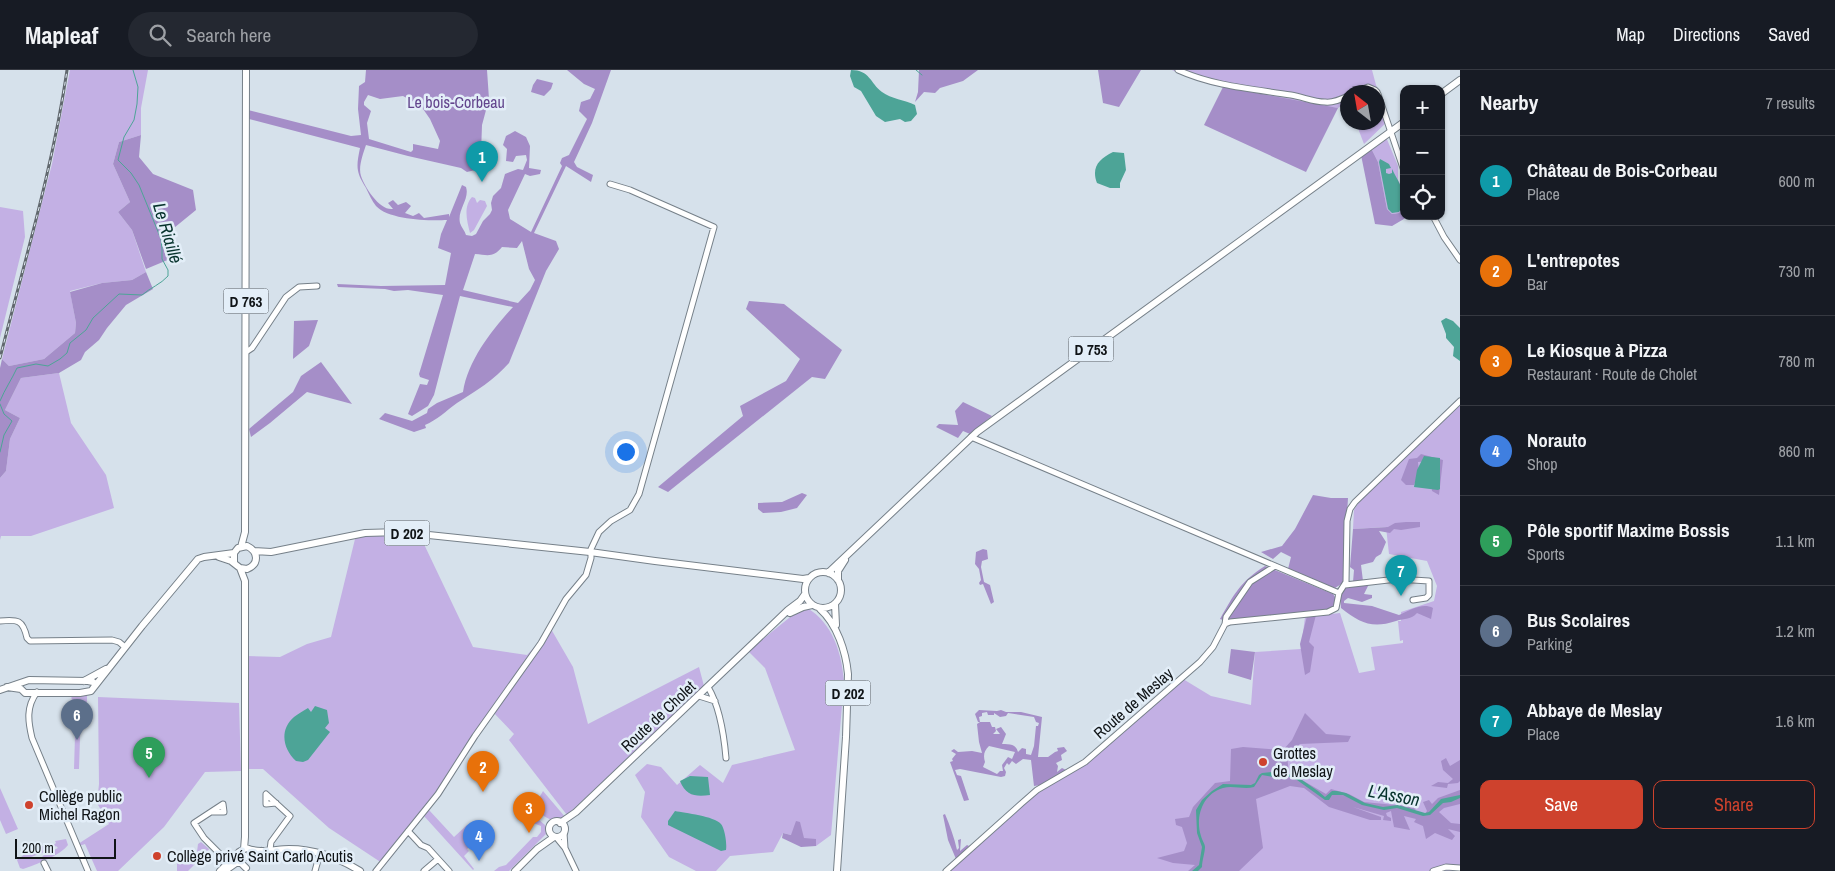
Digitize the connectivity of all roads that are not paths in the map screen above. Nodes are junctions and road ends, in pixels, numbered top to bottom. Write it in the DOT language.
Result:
graph roads {
  1 [pos="246,70"];
  2 [pos="1178,70"];
  3 [pos="1460,80"];
  4 [pos="1445,91"];
  5 [pos="1340,99"];
  6 [pos="1385,116"];
  7 [pos="1400,123"];
  8 [pos="1390,130"];
  9 [pos="1400,159"];
  10 [pos="610,184"];
  11 [pos="1435,220"];
  12 [pos="1460,260"];
  13 [pos="316,286"];
  14 [pos="246,352"];
  15 [pos="1460,400"];
  16 [pos="971,436"];
  17 [pos="245,532"];
  18 [pos="241,547"];
  19 [pos="252,549"];
  20 [pos="852,550"];
  21 [pos="271,552"];
  22 [pos="234,553"];
  23 [pos="590,553"];
  24 [pos="215,556"];
  25 [pos="256,561"];
  26 [pos="234,563"];
  27 [pos="1275,566"];
  28 [pos="240,568"];
  29 [pos="250,568"];
  30 [pos="828,573"];
  31 [pos="788,577"];
  32 [pos="810,578"];
  33 [pos="838,580"];
  34 [pos="245,581"];
  35 [pos="1345,585"];
  36 [pos="805,587"];
  37 [pos="1339,593"];
  38 [pos="805,594"];
  39 [pos="1413,600"];
  40 [pos="835,604"];
  41 [pos="812,605"];
  42 [pos="820,609"];
  43 [pos="779,620"];
  44 [pos="0,621"];
  45 [pos="1225,624"];
  46 [pos="837,634"];
  47 [pos="125,647"];
  48 [pos="109,667"];
  49 [pos="84,681"];
  50 [pos="95,685"];
  51 [pos="708,686"];
  52 [pos="3,688"];
  53 [pos="22,688"];
  54 [pos="37,692"];
  55 [pos="699,696"];
  56 [pos="714,701"];
  57 [pos="30,702"];
  58 [pos="726,758"];
  59 [pos="276,803"];
  60 [pos="210,812"];
  61 [pos="563,828"];
  62 [pos="408,831"];
  63 [pos="553,835"];
  64 [pos="564,848"];
  65 [pos="266,850"];
  66 [pos="246,853"];
  67 [pos="320,853"];
  68 [pos="438,859"];
  69 [pos="44,863"];
  70 [pos="230,863"];
  71 [pos="246,868"];
  72 [pos="1460,868"];
  73 [pos="48,871"];
  74 [pos="88,871"];
  75 [pos="220,871"];
  76 [pos="224,871"];
  77 [pos="315,871"];
  78 [pos="360,871"];
  79 [pos="376,871"];
  80 [pos="424,871"];
  81 [pos="448,871"];
  82 [pos="516,871"];
  83 [pos="576,871"];
  84 [pos="837,871"];
  85 [pos="946,871"];
  86 [pos="1433,871"];
  1 -- 14 [label="main road, D 763"];
  2 -- 5 [label="street"];
  3 -- 4 [label="main road"];
  6 -- 8 [label="street"];
  7 -- 8 [label="main road"];
  8 -- 9 [label="street"];
  8 -- 16 [label="main road, D 753"];
  10 -- 23 [label="street"];
  11 -- 12 [label="street"];
  13 -- 14 [label="street"];
  14 -- 17 [label="main road, D 763"];
  15 -- 35 [label="street"];
  16 -- 20 [label="main road, D 753"];
  16 -- 27 [label="street"];
  17 -- 18 [label="main road, D 763"];
  17 -- 19 [label="main road, D 763"];
  18 -- 19 [label="main road"];
  18 -- 22 [label="main road"];
  19 -- 21 [label="main road, D 202"];
  19 -- 25 [label="main road"];
  20 -- 30 [label="main road, D 753"];
  20 -- 33 [label="main road, D 753"];
  21 -- 23 [label="main road, D 202"];
  21 -- 25 [label="main road, D 202"];
  22 -- 24 [label="main road"];
  22 -- 26 [label="main road"];
  23 -- 31 [label="main road, D 202"];
  23 -- 62 [label="street"];
  24 -- 26 [label="main road"];
  24 -- 47 [label="main road"];
  25 -- 29 [label="main road"];
  26 -- 28 [label="main road"];
  27 -- 37 [label="street"];
  27 -- 45 [label="street, Route de Meslay"];
  28 -- 29 [label="main road"];
  28 -- 34 [label="main road"];
  29 -- 34 [label="main road"];
  30 -- 32 [label="main road"];
  30 -- 33 [label="main road"];
  31 -- 32 [label="main road, D 202"];
  31 -- 36 [label="main road, D 202"];
  32 -- 36 [label="main road"];
  33 -- 40 [label="main road"];
  34 -- 66 [label="main road"];
  35 -- 37 [label="street"];
  35 -- 39 [label="street"];
  36 -- 38 [label="main road"];
  37 -- 45 [label="street"];
  38 -- 41 [label="main road"];
  38 -- 43 [label="main road"];
  40 -- 42 [label="main road"];
  40 -- 46 [label="main road, D 202"];
  41 -- 42 [label="main road"];
  41 -- 43 [label="main road"];
  42 -- 46 [label="main road, D 202"];
  43 -- 51 [label="main road, Route de Cholet"];
  44 -- 47 [label="street"];
  45 -- 85 [label="street, Route de Meslay"];
  46 -- 84 [label="main road, D 202"];
  47 -- 48 [label="main road"];
  48 -- 49 [label="main road"];
  48 -- 50 [label="main road"];
  49 -- 50 [label="main road"];
  49 -- 53 [label="main road"];
  50 -- 54 [label="main road"];
  51 -- 55 [label="main road, Route de Cholet"];
  51 -- 56 [label="street"];
  52 -- 53 [label="main road"];
  53 -- 54 [label="main road"];
  53 -- 57 [label="street"];
  54 -- 57 [label="street"];
  55 -- 56 [label="street"];
  55 -- 61 [label="main road, Route de Cholet"];
  56 -- 58 [label="street"];
  57 -- 74 [label="street"];
  59 -- 65 [label="street"];
  60 -- 70 [label="street"];
  61 -- 63 [label="main road"];
  61 -- 63 [label="main road"];
  61 -- 64 [label="street"];
  62 -- 68 [label="street"];
  62 -- 79 [label="street"];
  63 -- 64 [label="street"];
  63 -- 82 [label="main road"];
  64 -- 83 [label="street"];
  65 -- 66 [label="main road"];
  65 -- 67 [label="main road"];
  66 -- 70 [label="main road"];
  66 -- 71 [label="main road"];
  67 -- 77 [label="street"];
  67 -- 78 [label="main road"];
  68 -- 80 [label="street"];
  68 -- 81 [label="street"];
  69 -- 73 [label="street"];
  70 -- 75 [label="main road"];
  70 -- 76 [label="main road"];
  71 -- 76 [label="main road"];
  72 -- 86 [label="street"];
}
